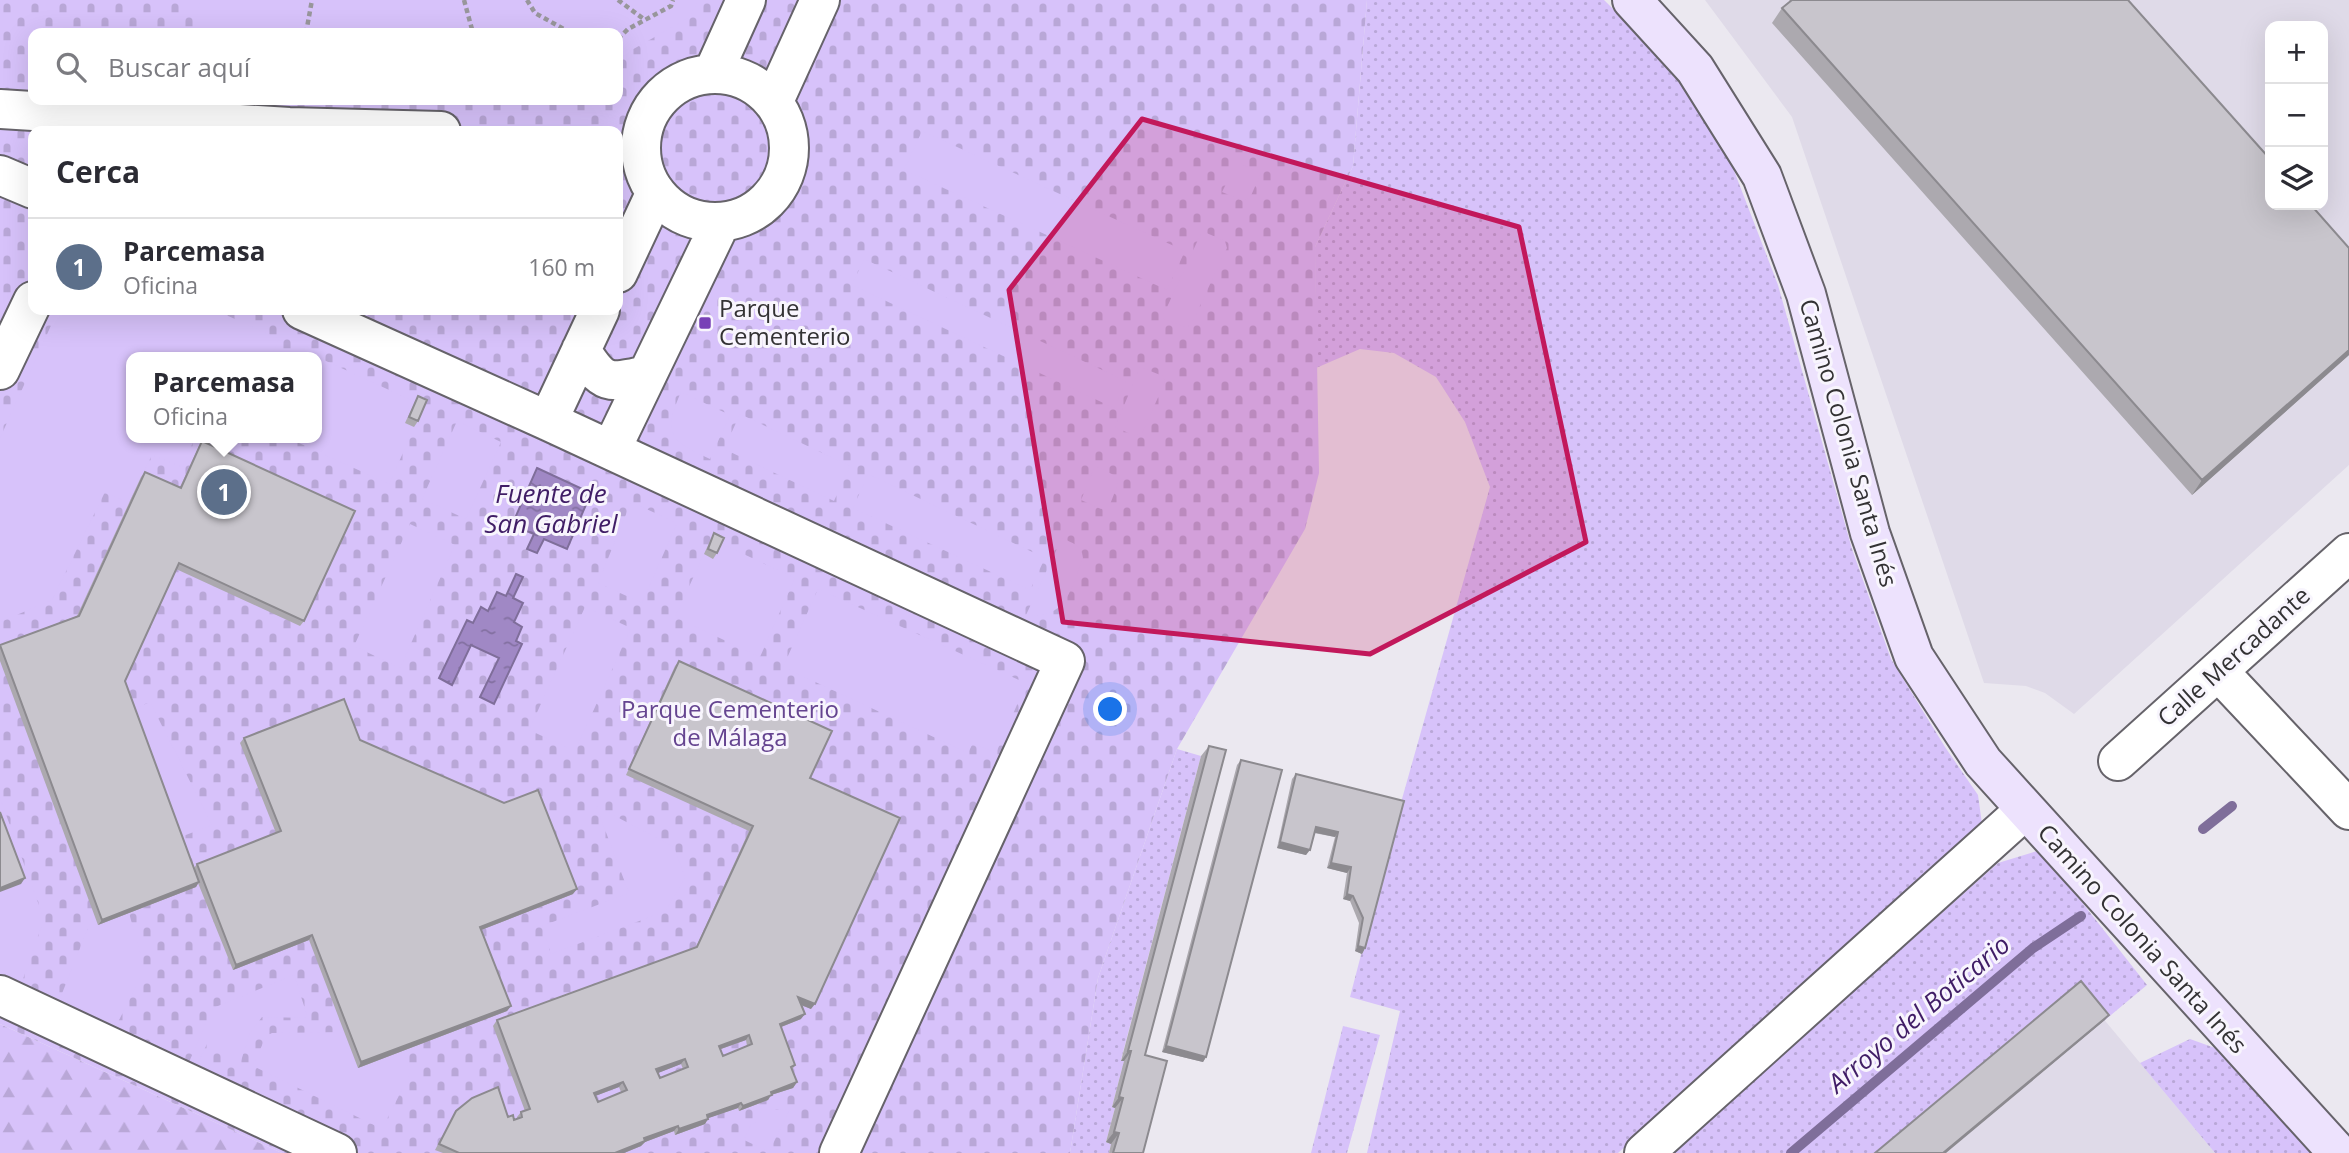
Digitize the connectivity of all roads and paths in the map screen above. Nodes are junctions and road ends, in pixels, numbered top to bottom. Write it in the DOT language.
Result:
graph roads {
  1 [pos="312,0"];
  2 [pos="464,0"];
  3 [pos="527,0"];
  4 [pos="618,0"];
  5 [pos="673,0"];
  6 [pos="746,0"];
  7 [pos="820,0"];
  8 [pos="1632,0"];
  9 [pos="645,20"];
  10 [pos="307,28"];
  11 [pos="472,28"];
  12 [pos="561,28"];
  13 [pos="623,34"];
  14 [pos="713,73"];
  15 [pos="774,101"];
  16 [pos="0,109"];
  17 [pos="113,124"];
  18 [pos="230,126"];
  19 [pos="629,137"];
  20 [pos="0,175"];
  21 [pos="28,187"];
  22 [pos="655,194"];
  23 [pos="720,224"];
  24 [pos="623,262"];
  25 [pos="28,311"];
  26 [pos="313,315"];
  27 [pos="598,315"];
  28 [pos="581,350"];
  29 [pos="0,370"];
  30 [pos="648,375"];
  31 [pos="548,421"];
  32 [pos="611,450"];
  33 [pos="2349,553"];
  34 [pos="2219,671"];
  35 [pos="2118,761"];
  36 [pos="2025,810"];
  37 [pos="2349,810"];
  38 [pos="0,995"];
  39 [pos="337,1153"];
  40 [pos="839,1153"];
  41 [pos="1644,1153"];
  42 [pos="2338,1153"];
  1 -- 10 [label="path"];
  2 -- 11 [label="path"];
  3 -- 12 [label="path"];
  4 -- 9 [label="path"];
  5 -- 9 [label="path"];
  6 -- 14 [label="street"];
  7 -- 15 [label="street"];
  8 -- 36 [label="main road, Camino Colonia Santa Inés"];
  9 -- 13 [label="path"];
  14 -- 15 [label="street"];
  14 -- 19 [label="street"];
  15 -- 23 [label="street"];
  16 -- 17 [label="street"];
  17 -- 18 [label="street"];
  19 -- 22 [label="street"];
  20 -- 21 [label="street"];
  22 -- 23 [label="street"];
  22 -- 24 [label="street"];
  23 -- 30 [label="street"];
  25 -- 29 [label="street"];
  26 -- 31 [label="street"];
  27 -- 28 [label="street"];
  28 -- 30 [label="street"];
  28 -- 31 [label="street"];
  30 -- 32 [label="street"];
  31 -- 32 [label="street"];
  32 -- 40 [label="street"];
  33 -- 34 [label="street, Calle Mercadante"];
  34 -- 35 [label="street, Calle Mercadante"];
  34 -- 37 [label="street"];
  36 -- 41 [label="street"];
  36 -- 42 [label="main road, Camino Colonia Santa Inés"];
  38 -- 39 [label="street"];
}
